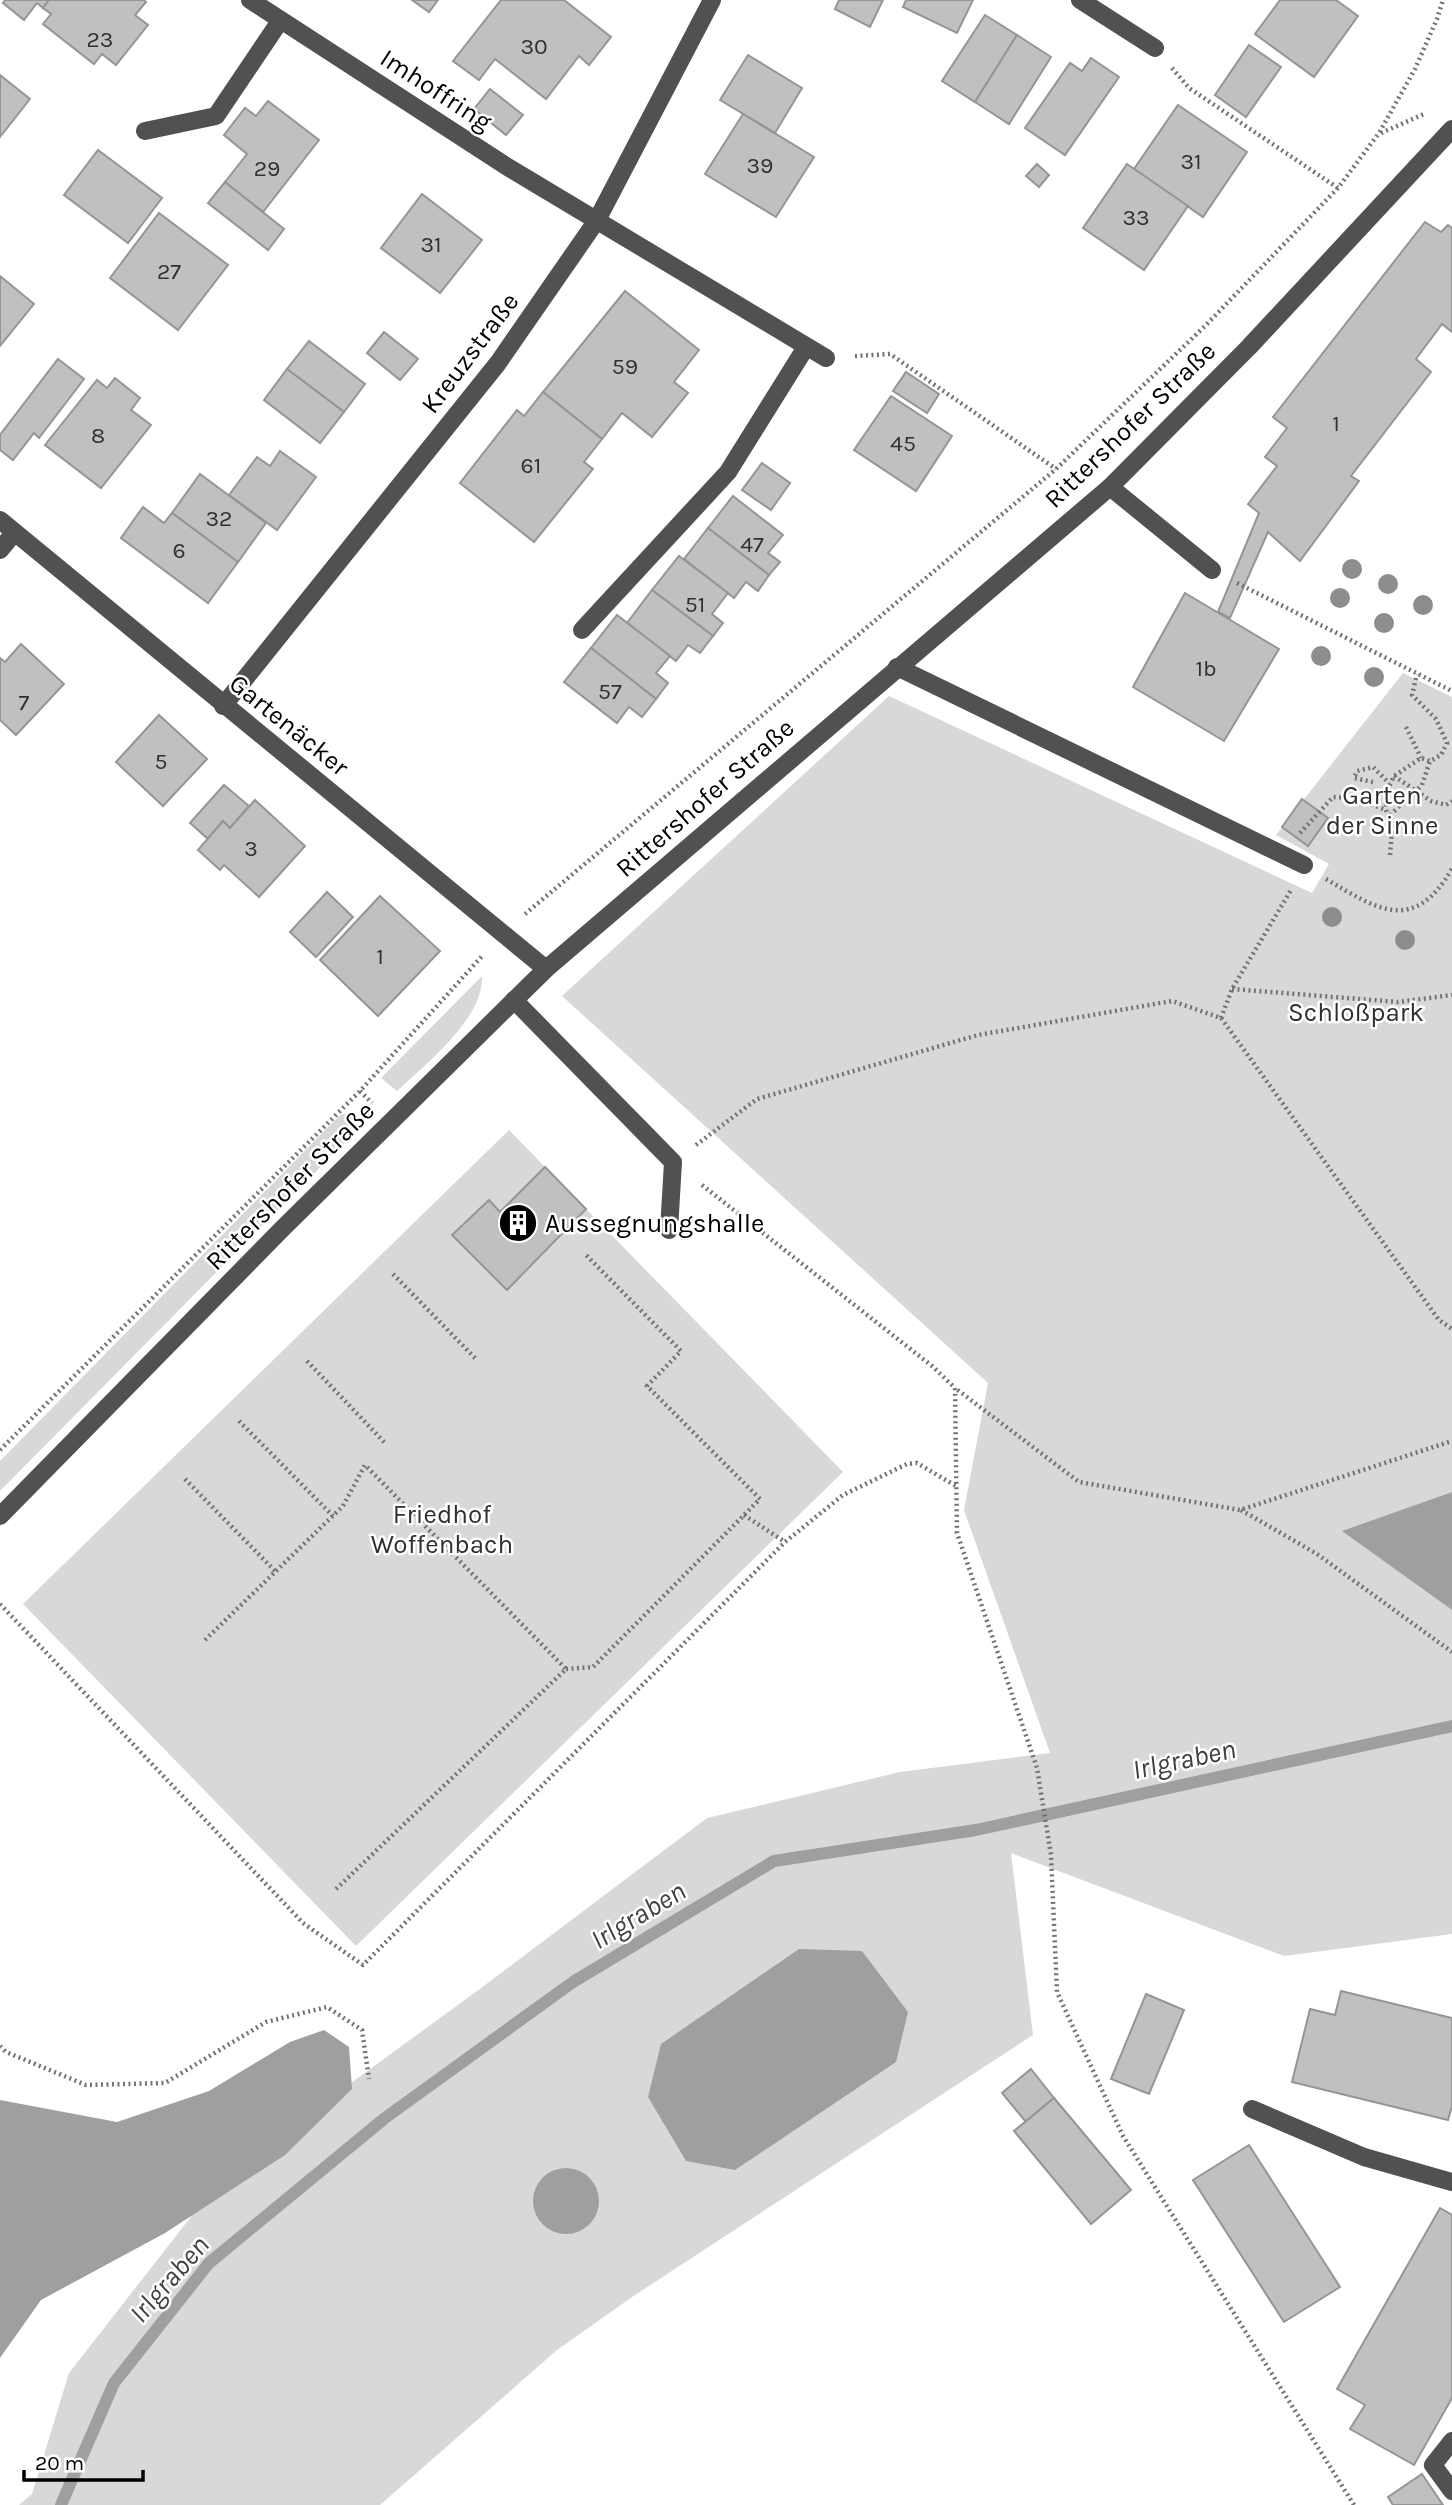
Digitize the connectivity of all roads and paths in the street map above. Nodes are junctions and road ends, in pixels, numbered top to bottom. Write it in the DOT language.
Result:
graph roads {
  1 [pos="250,0"];
  2 [pos="712,0"];
  3 [pos="1080,0"];
  4 [pos="1443,0"];
  5 [pos="280,21"];
  6 [pos="1155,48"];
  7 [pos="1431,110"];
  8 [pos="1452,129"];
  9 [pos="145,131"];
  10 [pos="1379,134"];
  11 [pos="1338,188"];
  12 [pos="597,220"];
  13 [pos="806,347"];
  14 [pos="826,358"];
  15 [pos="1056,469"];
  16 [pos="1110,487"];
  17 [pos="0,520"];
  18 [pos="13,533"];
  19 [pos="0,550"];
  20 [pos="1212,570"];
  21 [pos="1251,590"];
  22 [pos="582,630"];
  23 [pos="897,667"];
  24 [pos="1417,674"];
  25 [pos="1452,691"];
  26 [pos="223,706"];
  27 [pos="1406,727"];
  28 [pos="1421,758"];
  29 [pos="1430,761"];
  30 [pos="1394,776"];
  31 [pos="1373,782"];
  32 [pos="1389,783"];
  33 [pos="1417,792"];
  34 [pos="1452,801"];
  35 [pos="1386,810"];
  36 [pos="1390,815"];
  37 [pos="1283,855"];
  38 [pos="1390,855"];
  39 [pos="1304,865"];
  40 [pos="1452,869"];
  41 [pos="503,933"];
  42 [pos="546,969"];
  43 [pos="1233,989"];
  44 [pos="1452,995"];
  45 [pos="514,1000"];
  46 [pos="1221,1018"];
  47 [pos="673,1163"];
  48 [pos="669,1230"];
  49 [pos="585,1254"];
  50 [pos="393,1274"];
  51 [pos="1452,1329"];
  52 [pos="476,1359"];
  53 [pos="307,1361"];
  54 [pos="955,1388"];
  55 [pos="239,1421"];
  56 [pos="1452,1441"];
  57 [pos="386,1444"];
  58 [pos="0,1450"];
  59 [pos="186,1479"];
  60 [pos="956,1487"];
  61 [pos="1240,1510"];
  62 [pos="0,1516"];
  63 [pos="333,1516"];
  64 [pos="744,1516"];
  65 [pos="785,1542"];
  66 [pos="276,1572"];
  67 [pos="0,1604"];
  68 [pos="205,1640"];
  69 [pos="1452,1652"];
  70 [pos="566,1669"];
  71 [pos="334,1891"];
  72 [pos="0,2046"];
  73 [pos="369,2079"];
  74 [pos="1252,2109"];
  75 [pos="1452,2182"];
  76 [pos="1452,2441"];
  77 [pos="1452,2491"];
  78 [pos="1354,2505"];
  1 -- 5 [label="street, Imhoffring"];
  2 -- 12 [label="street, Kreuzstraße"];
  3 -- 6 [label="street"];
  4 -- 10 [label="path"];
  5 -- 9 [label="street"];
  5 -- 12 [label="street, Imhoffring"];
  6 -- 11 [label="path"];
  7 -- 10 [label="path"];
  8 -- 16 [label="street, Rittershofer Straße"];
  10 -- 11 [label="path"];
  11 -- 15 [label="path"];
  12 -- 13 [label="street, Imhoffring"];
  12 -- 26 [label="street, Kreuzstraße"];
  13 -- 14 [label="street, Imhoffring"];
  13 -- 22 [label="street"];
  14 -- 15 [label="path"];
  15 -- 41 [label="path"];
  16 -- 20 [label="street"];
  16 -- 23 [label="street, Rittershofer Straße"];
  17 -- 18 [label="street, Gartenäcker"];
  18 -- 19 [label="street"];
  18 -- 26 [label="street, Gartenäcker"];
  21 -- 24 [label="path"];
  23 -- 37 [label="street"];
  23 -- 42 [label="street, Rittershofer Straße"];
  24 -- 25 [label="path"];
  24 -- 29 [label="path"];
  26 -- 41 [label="street, Gartenäcker"];
  27 -- 28 [label="path"];
  28 -- 29 [label="path"];
  28 -- 30 [label="path"];
  29 -- 33 [label="path"];
  30 -- 32 [label="path"];
  30 -- 33 [label="path"];
  31 -- 32 [label="path"];
  32 -- 35 [label="path"];
  33 -- 34 [label="path"];
  33 -- 36 [label="path"];
  35 -- 36 [label="path"];
  35 -- 37 [label="path"];
  36 -- 38 [label="path"];
  37 -- 39 [label="street"];
  39 -- 40 [label="path"];
  39 -- 43 [label="path"];
  41 -- 42 [label="street, Gartenäcker"];
  41 -- 58 [label="path"];
  42 -- 45 [label="street, Rittershofer Straße"];
  43 -- 44 [label="path"];
  43 -- 46 [label="path"];
  45 -- 47 [label="street"];
  45 -- 62 [label="street, Rittershofer Straße"];
  46 -- 47 [label="path"];
  46 -- 51 [label="path"];
  47 -- 48 [label="street"];
  47 -- 54 [label="path"];
  49 -- 64 [label="path"];
  50 -- 52 [label="path"];
  53 -- 57 [label="path"];
  54 -- 60 [label="path"];
  54 -- 61 [label="path"];
  55 -- 63 [label="path"];
  56 -- 61 [label="path"];
  59 -- 66 [label="path"];
  60 -- 65 [label="path"];
  60 -- 78 [label="path"];
  61 -- 69 [label="path"];
  63 -- 66 [label="path"];
  63 -- 70 [label="path"];
  64 -- 65 [label="path"];
  64 -- 70 [label="path"];
  65 -- 67 [label="path"];
  66 -- 68 [label="path"];
  70 -- 71 [label="path"];
  72 -- 73 [label="path"];
  74 -- 75 [label="street"];
  76 -- 77 [label="street"];
}
